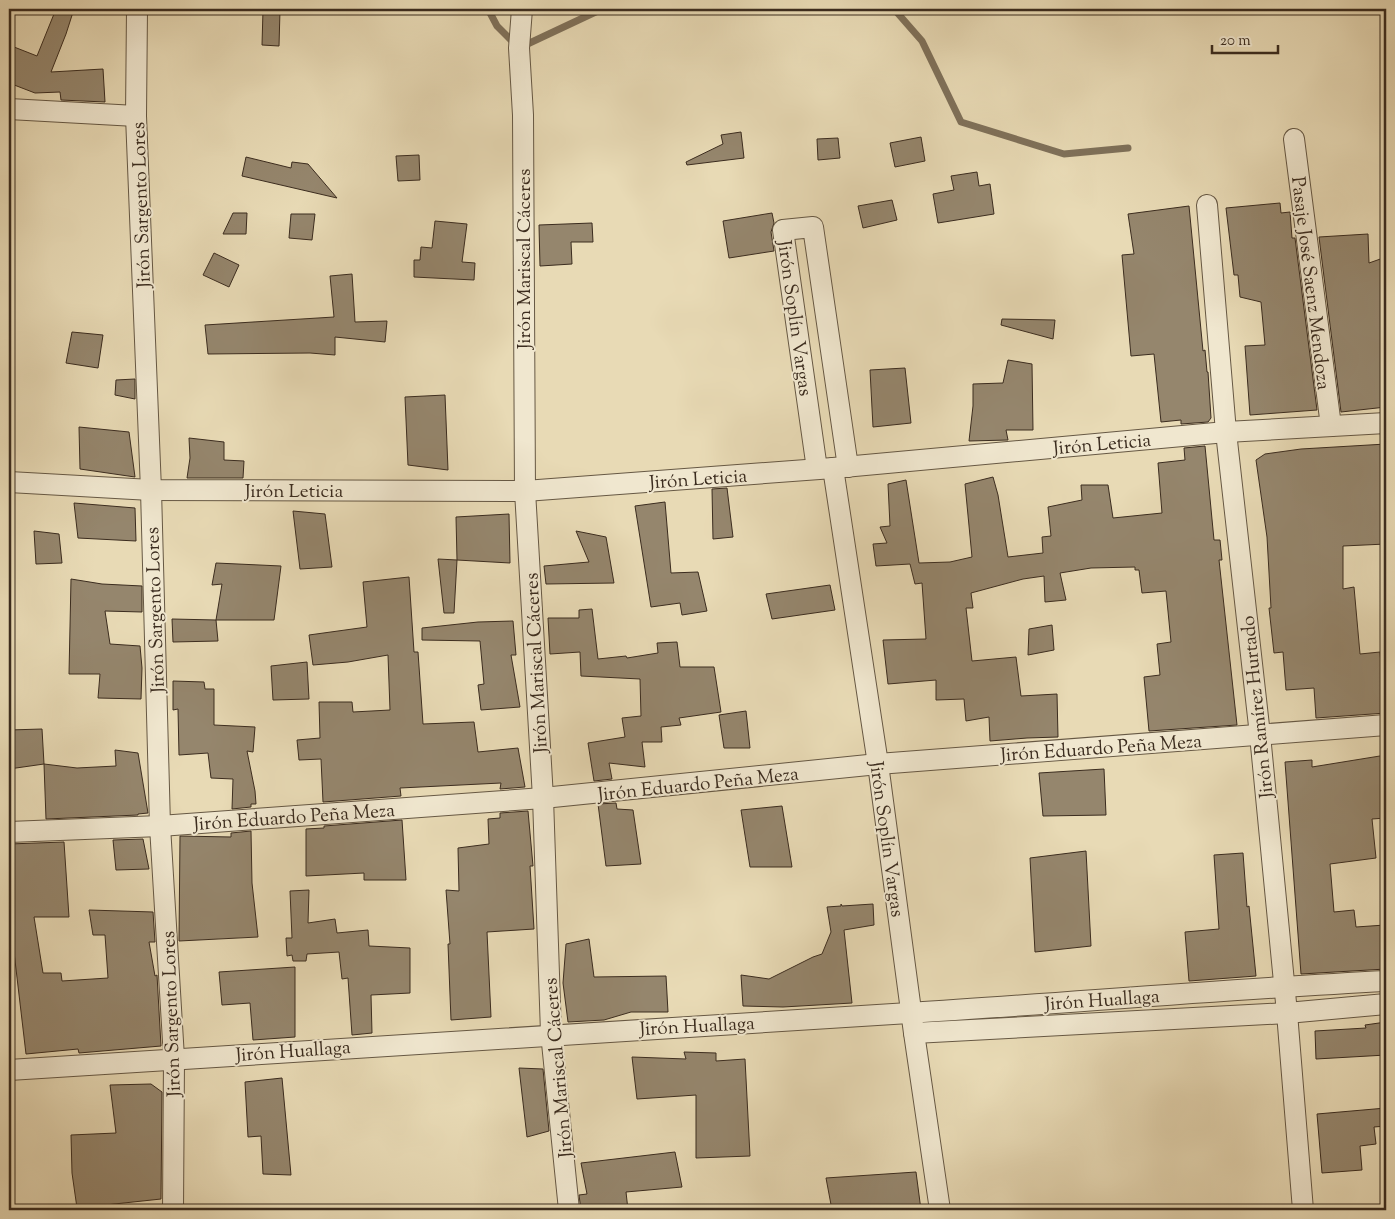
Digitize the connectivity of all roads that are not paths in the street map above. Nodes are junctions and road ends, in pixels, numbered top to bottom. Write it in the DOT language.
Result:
graph roads {
  1 [pos="137,9"];
  2 [pos="522,9"];
  3 [pos="9,109"];
  4 [pos="136,116"];
  5 [pos="1294,139"];
  6 [pos="1207,205"];
  7 [pos="1386,423"];
  8 [pos="1331,426"];
  9 [pos="1226,432"];
  10 [pos="833,468"];
  11 [pos="9,482"];
  12 [pos="151,490"];
  13 [pos="525,491"];
  14 [pos="1386,725"];
  15 [pos="1260,735"];
  16 [pos="878,764"];
  17 [pos="543,798"];
  18 [pos="160,826"];
  19 [pos="9,832"];
  20 [pos="1386,982"];
  21 [pos="1284,986"];
  22 [pos="1386,1004"];
  23 [pos="912,1013"];
  24 [pos="1287,1013"];
  25 [pos="914,1033"];
  26 [pos="551,1034"];
  27 [pos="174,1058"];
  28 [pos="9,1070"];
  29 [pos="173,1210"];
  30 [pos="569,1210"];
  31 [pos="940,1210"];
  32 [pos="1303,1210"];
  1 -- 4 [label="street, Jirón Sargento Lores"];
  2 -- 13 [label="street, Jirón Mariscal Cáceres"];
  3 -- 4 [label="street"];
  4 -- 12 [label="street, Jirón Sargento Lores"];
  5 -- 8 [label="street, Pasaje José Saenz Mendoza"];
  6 -- 9 [label="street, Jirón Ramírez Hurtado"];
  7 -- 8 [label="street, Jirón Leticia"];
  8 -- 9 [label="street, Jirón Leticia"];
  9 -- 10 [label="street, Jirón Leticia"];
  9 -- 15 [label="street, Jirón Ramírez Hurtado"];
  10 -- 10 [label="street, Jirón Soplín Vargas"];
  10 -- 13 [label="street, Jirón Leticia"];
  10 -- 16 [label="street, Jirón Soplín Vargas"];
  11 -- 12 [label="street, Jirón Leticia"];
  12 -- 13 [label="street, Jirón Leticia"];
  12 -- 18 [label="street, Jirón Sargento Lores"];
  13 -- 17 [label="street, Jirón Mariscal Cáceres"];
  14 -- 15 [label="street, Jirón Eduardo Peña Meza"];
  15 -- 16 [label="street, Jirón Eduardo Peña Meza"];
  15 -- 21 [label="street, Jirón Ramírez Hurtado"];
  16 -- 17 [label="street, Jirón Eduardo Peña Meza"];
  16 -- 23 [label="street, Jirón Soplín Vargas"];
  17 -- 18 [label="street, Jirón Eduardo Peña Meza"];
  17 -- 26 [label="street, Jirón Mariscal Cáceres"];
  18 -- 19 [label="street, Jirón Eduardo Peña Meza"];
  18 -- 27 [label="street, Jirón Sargento Lores"];
  20 -- 21 [label="street, Jirón Huallaga"];
  21 -- 23 [label="street, Jirón Huallaga"];
  21 -- 24 [label="street, Jirón Ramírez Hurtado"];
  22 -- 24 [label="street, Jirón Huallaga"];
  23 -- 25 [label="street, Jirón Soplín Vargas"];
  23 -- 26 [label="street, Jirón Huallaga"];
  24 -- 25 [label="street, Jirón Huallaga"];
  24 -- 32 [label="street, Jirón Ramírez Hurtado"];
  25 -- 31 [label="street, Jirón Soplín Vargas"];
  26 -- 27 [label="street, Jirón Huallaga"];
  26 -- 30 [label="street, Jirón Mariscal Cáceres"];
  27 -- 28 [label="street, Jirón Huallaga"];
  27 -- 29 [label="street, Jirón Sargento Lores"];
}
